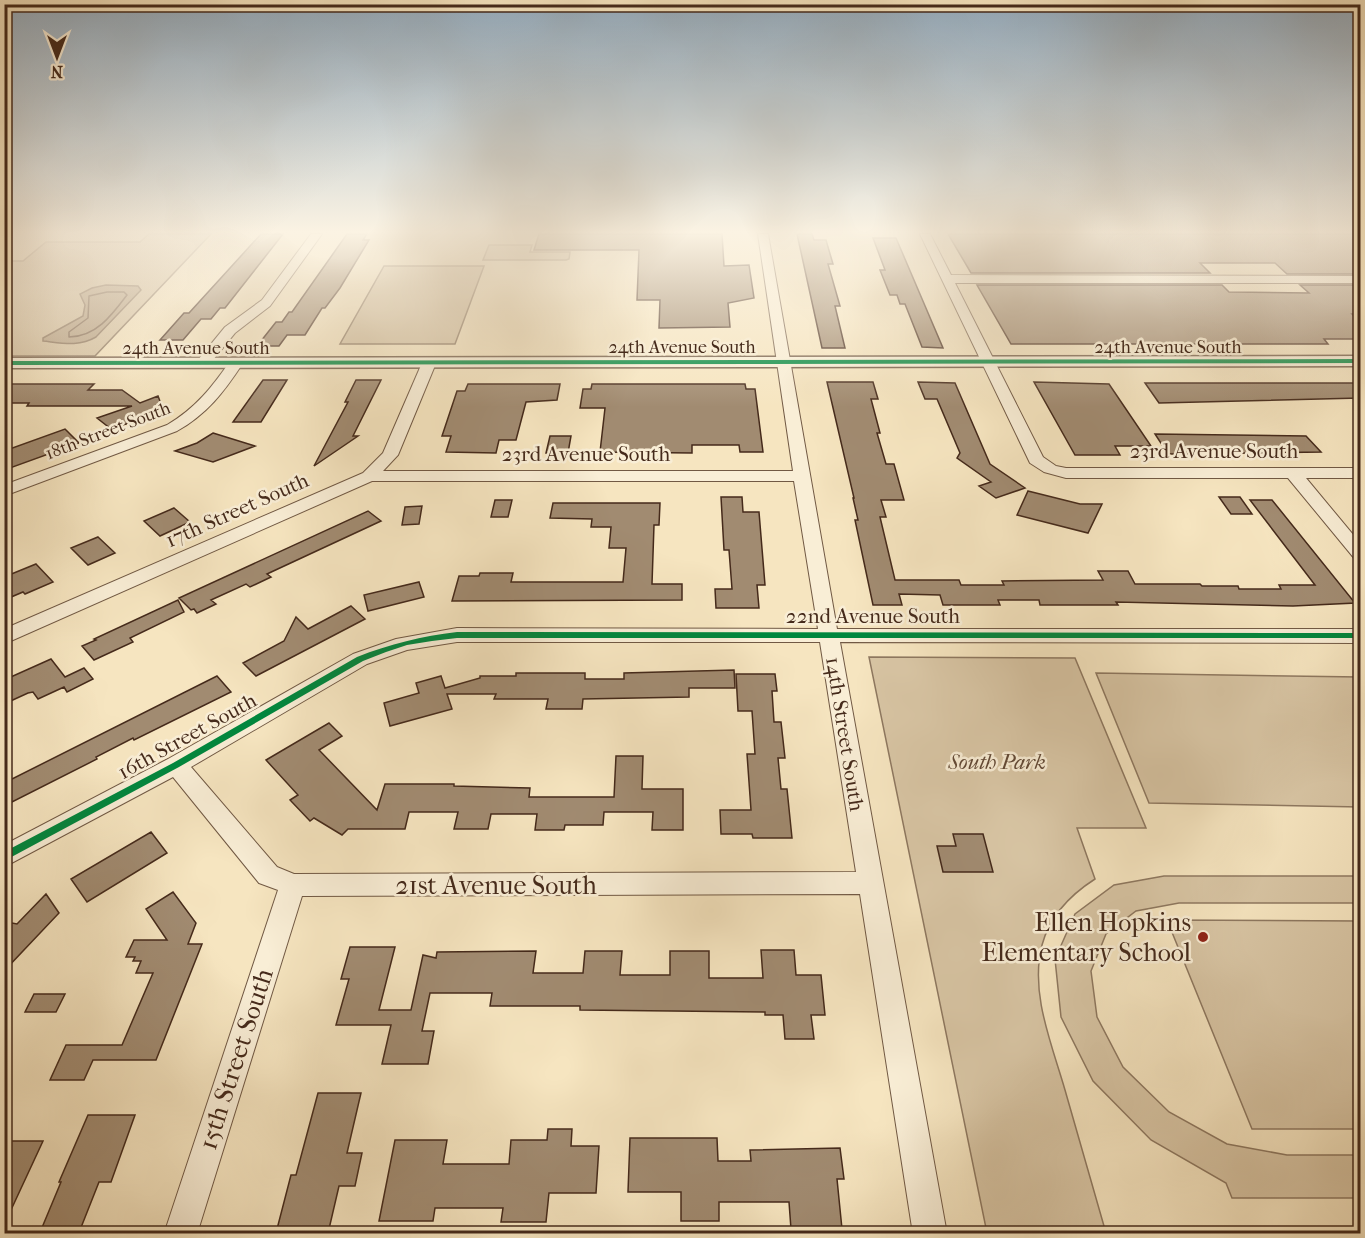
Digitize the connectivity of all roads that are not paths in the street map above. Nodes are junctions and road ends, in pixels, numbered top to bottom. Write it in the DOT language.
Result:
graph roads {
  1 [pos="274,292"];
  2 [pos="772,292"];
  3 [pos="953,292"];
  4 [pos="1360,361"];
  5 [pos="783,362"];
  6 [pos="4,363"];
  7 [pos="203,363"];
  8 [pos="236,363"];
  9 [pos="429,363"];
  10 [pos="988,363"];
  11 [pos="1293,473"];
  12 [pos="1360,474"];
  13 [pos="369,476"];
  14 [pos="802,476"];
  15 [pos="4,491"];
  16 [pos="1360,554"];
  17 [pos="829,634"];
  18 [pos="1360,636"];
  19 [pos="4,637"];
  20 [pos="387,647"];
  21 [pos="176,765"];
  22 [pos="4,857"];
  23 [pos="870,883"];
  24 [pos="292,885"];
  25 [pos="180,1233"];
  26 [pos="930,1233"];
  1 -- 7 [label="street"];
  2 -- 5 [label="street, 14th Street South"];
  3 -- 10 [label="street"];
  4 -- 10 [label="street, 24th Avenue South"];
  5 -- 9 [label="street, 24th Avenue South"];
  5 -- 10 [label="street, 24th Avenue South"];
  5 -- 14 [label="street, 14th Street South"];
  6 -- 7 [label="street, 24th Avenue South"];
  7 -- 8 [label="street, 24th Avenue South"];
  8 -- 9 [label="street, 24th Avenue South"];
  8 -- 15 [label="street, 18th Street South"];
  9 -- 13 [label="street, 17th Street South"];
  10 -- 11 [label="street, 23rd Avenue South"];
  11 -- 12 [label="street, 23rd Avenue South"];
  11 -- 16 [label="street"];
  13 -- 14 [label="street, 23rd Avenue South"];
  13 -- 19 [label="street, 17th Street South"];
  14 -- 17 [label="street, 14th Street South"];
  17 -- 18 [label="street, 22nd Avenue South"];
  17 -- 20 [label="street, 22nd Avenue South"];
  17 -- 23 [label="street, 14th Street South"];
  20 -- 21 [label="street, 16th Street South"];
  21 -- 22 [label="street, 16th Street South"];
  21 -- 24 [label="street, 21st Avenue South"];
  23 -- 24 [label="street, 21st Avenue South"];
  23 -- 26 [label="street, 14th Street South"];
  24 -- 25 [label="street, 15th Street South"];
}
